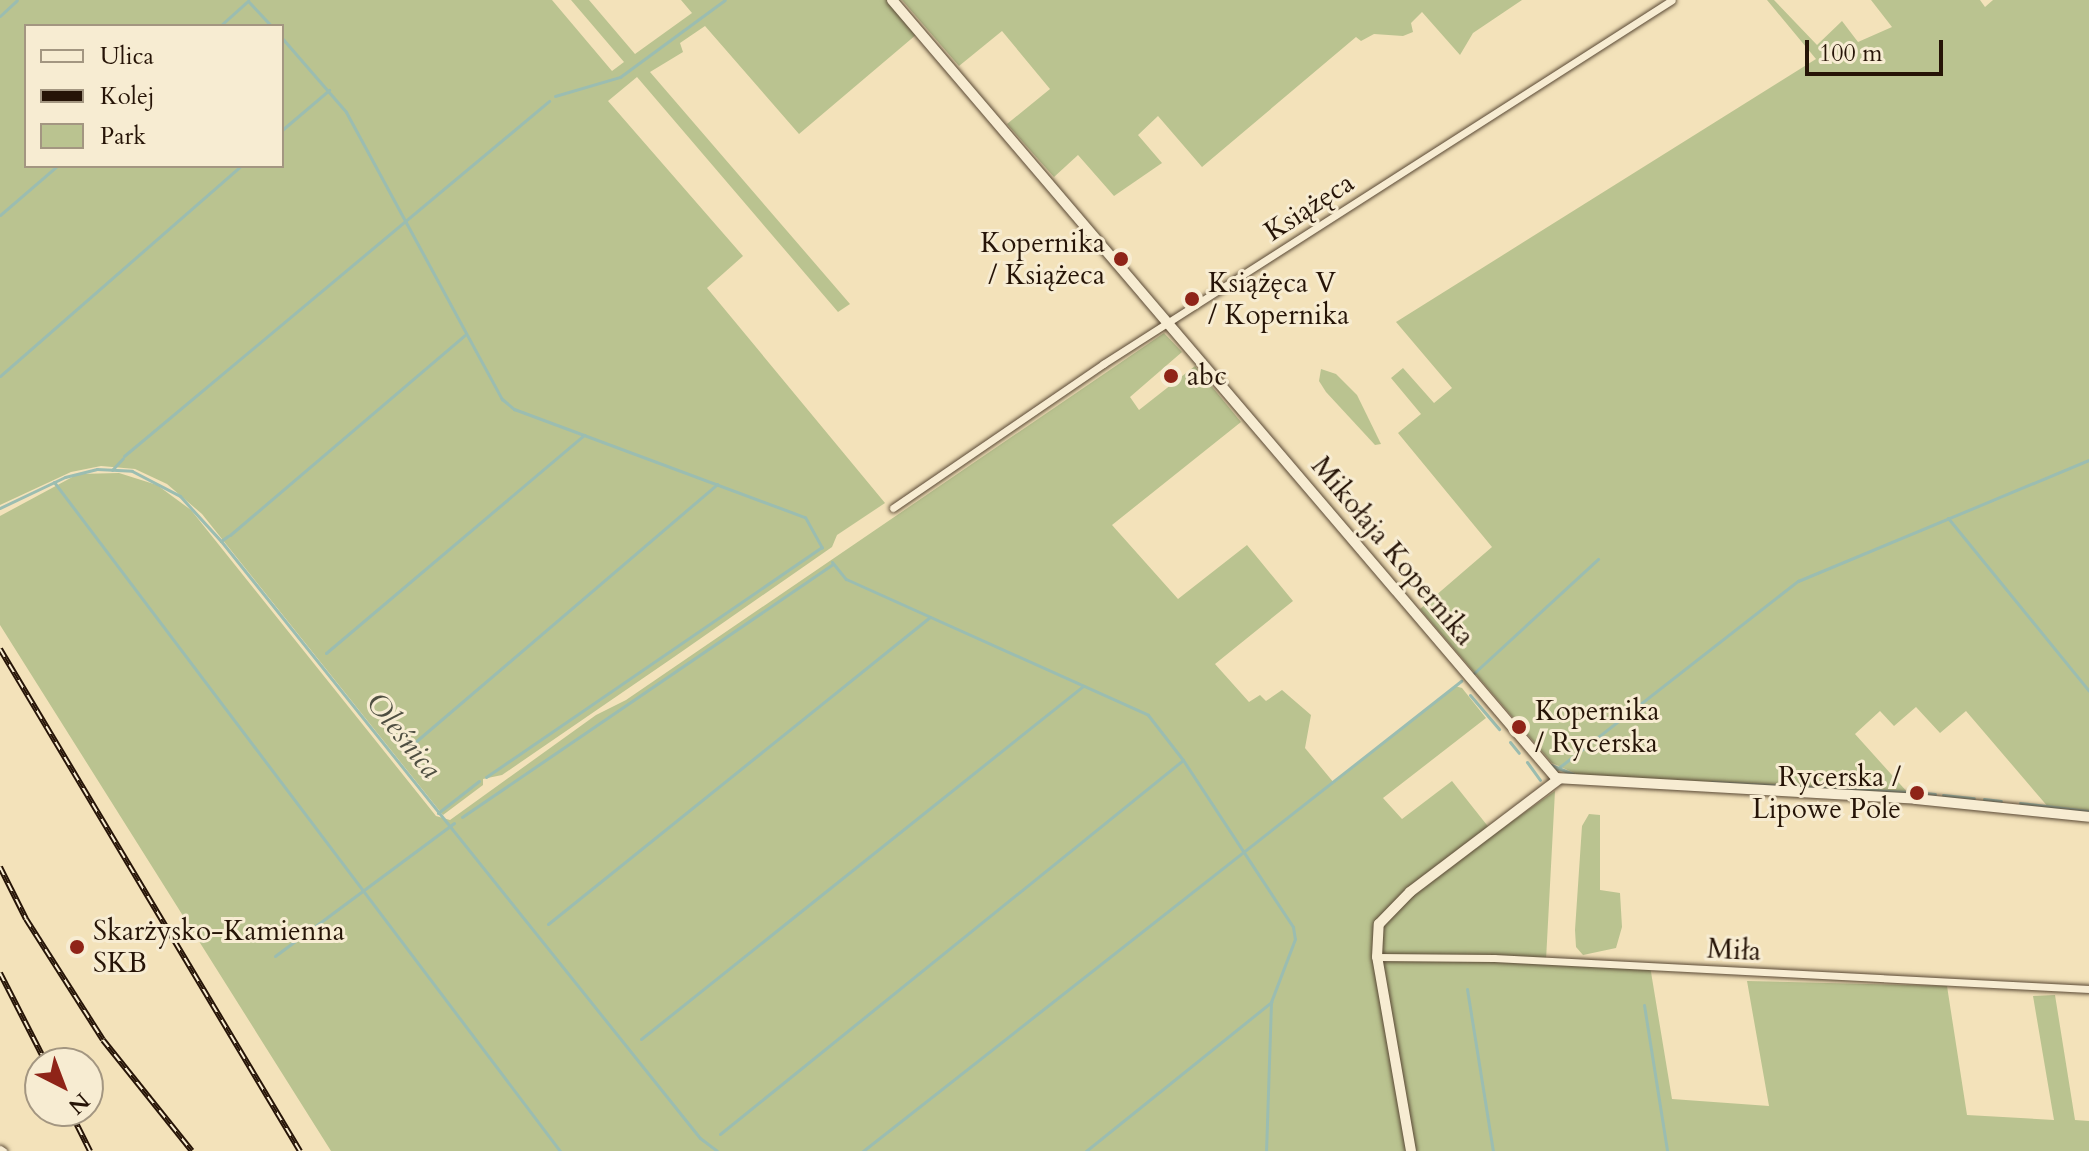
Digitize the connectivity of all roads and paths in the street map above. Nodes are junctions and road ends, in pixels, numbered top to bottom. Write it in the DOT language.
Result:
graph roads {
  1 [pos="892,0"];
  2 [pos="1672,0"];
  3 [pos="1168,324"];
  4 [pos="893,508"];
  5 [pos="1559,779"];
  6 [pos="2089,817"];
  7 [pos="1377,957"];
  8 [pos="2089,989"];
  9 [pos="1411,1151"];
  1 -- 3 [label="street, Mikołaja Kopernika"];
  2 -- 3 [label="street, Książęca"];
  3 -- 4 [label="street, Książęca"];
  3 -- 5 [label="street, Mikołaja Kopernika"];
  5 -- 6 [label="street"];
  5 -- 7 [label="street"];
  7 -- 8 [label="street, Miła"];
  7 -- 9 [label="street"];
}
